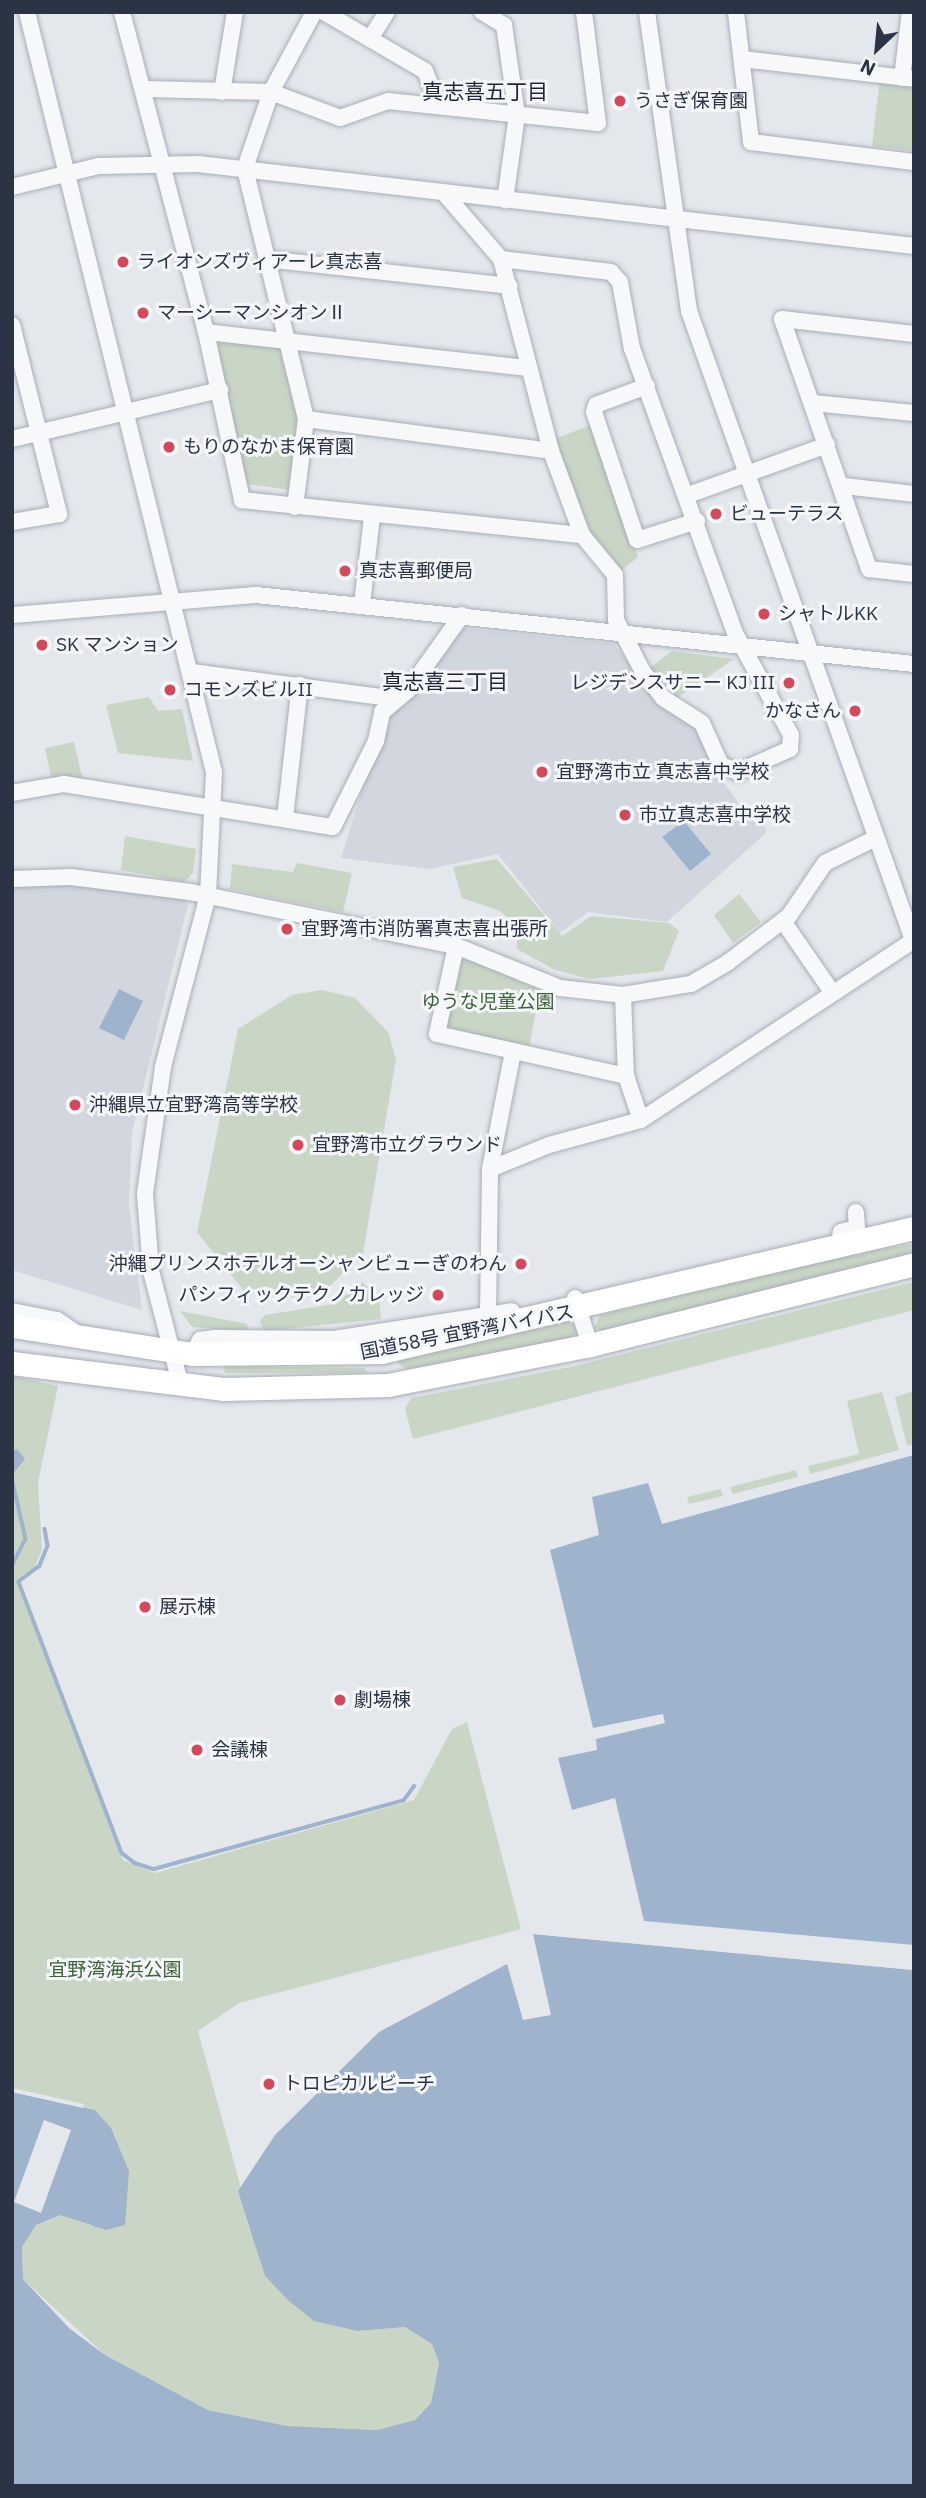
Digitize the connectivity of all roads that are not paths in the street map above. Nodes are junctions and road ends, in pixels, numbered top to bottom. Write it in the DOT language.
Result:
graph roads {
  1 [pos="27,12"];
  2 [pos="122,12"];
  3 [pos="235,12"];
  4 [pos="314,12"];
  5 [pos="324,12"];
  6 [pos="387,12"];
  7 [pos="482,12"];
  8 [pos="584,12"];
  9 [pos="647,12"];
  10 [pos="736,12"];
  11 [pos="910,12"];
  12 [pos="370,39"];
  13 [pos="742,59"];
  14 [pos="908,78"];
  15 [pos="145,89"];
  16 [pos="222,92"];
  17 [pos="271,92"];
  18 [pos="439,105"];
  19 [pos="517,115"];
  20 [pos="160,162"];
  21 [pos="914,162"];
  22 [pos="245,168"];
  23 [pos="67,171"];
  24 [pos="12,187"];
  25 [pos="444,193"];
  26 [pos="505,200"];
  27 [pos="674,219"];
  28 [pos="914,246"];
  29 [pos="266,259"];
  30 [pos="501,259"];
  31 [pos="510,286"];
  32 [pos="12,325"];
  33 [pos="206,332"];
  34 [pos="914,334"];
  35 [pos="285,338"];
  36 [pos="529,368"];
  37 [pos="647,386"];
  38 [pos="220,390"];
  39 [pos="813,403"];
  40 [pos="129,410"];
  41 [pos="914,413"];
  42 [pos="306,419"];
  43 [pos="40,433"];
  44 [pos="12,439"];
  45 [pos="827,445"];
  46 [pos="551,451"];
  47 [pos="744,475"];
  48 [pos="844,486"];
  49 [pos="914,494"];
  50 [pos="688,495"];
  51 [pos="295,507"];
  52 [pos="372,516"];
  53 [pos="12,522"];
  54 [pos="697,522"];
  55 [pos="582,534"];
  56 [pos="914,574"];
  57 [pos="172,599"];
  58 [pos="362,604"];
  59 [pos="12,615"];
  60 [pos="462,615"];
  61 [pos="620,629"];
  62 [pos="741,642"];
  63 [pos="809,653"];
  64 [pos="914,664"];
  65 [pos="192,672"];
  66 [pos="300,685"];
  67 [pos="397,699"];
  68 [pos="12,793"];
  69 [pos="216,804"];
  70 [pos="285,818"];
  71 [pos="876,838"];
  72 [pos="12,879"];
  73 [pos="208,895"];
  74 [pos="783,920"];
  75 [pos="913,941"];
  76 [pos="456,946"];
  77 [pos="832,992"];
  78 [pos="623,995"];
  79 [pos="513,1052"];
  80 [pos="626,1076"];
  81 [pos="641,1120"];
  82 [pos="490,1169"];
  83 [pos="856,1212"];
  84 [pos="914,1228"];
  85 [pos="838,1247"];
  86 [pos="914,1264"];
  87 [pos="581,1310"];
  88 [pos="12,1311"];
  89 [pos="488,1315"];
  90 [pos="12,1326"];
  91 [pos="87,1340"];
  92 [pos="590,1345"];
  93 [pos="182,1353"];
  94 [pos="12,1363"];
  95 [pos="181,1386"];
  1 -- 23 [label="street"];
  2 -- 15 [label="street"];
  3 -- 16 [label="street"];
  4 -- 17 [label="street"];
  5 -- 12 [label="street"];
  6 -- 12 [label="street"];
  7 -- 19 [label="street"];
  8 -- 19 [label="street"];
  9 -- 27 [label="street"];
  10 -- 13 [label="street"];
  11 -- 14 [label="street"];
  12 -- 18 [label="street"];
  13 -- 14 [label="street"];
  13 -- 21 [label="street"];
  15 -- 16 [label="street"];
  15 -- 20 [label="street"];
  16 -- 17 [label="street"];
  17 -- 18 [label="street"];
  17 -- 22 [label="street"];
  18 -- 19 [label="street"];
  19 -- 26 [label="street"];
  20 -- 22 [label="street"];
  20 -- 23 [label="street"];
  20 -- 33 [label="street"];
  22 -- 25 [label="street"];
  22 -- 29 [label="street"];
  23 -- 24 [label="street"];
  23 -- 40 [label="street"];
  25 -- 26 [label="street"];
  25 -- 30 [label="street"];
  26 -- 27 [label="street"];
  27 -- 28 [label="street"];
  27 -- 47 [label="street"];
  29 -- 31 [label="street"];
  29 -- 35 [label="street"];
  30 -- 31 [label="street"];
  30 -- 37 [label="street"];
  31 -- 36 [label="street"];
  32 -- 43 [label="street"];
  33 -- 35 [label="street"];
  33 -- 38 [label="street"];
  34 -- 39 [label="street"];
  35 -- 36 [label="street"];
  35 -- 42 [label="street"];
  36 -- 46 [label="street"];
  37 -- 50 [label="street"];
  37 -- 54 [label="street"];
  38 -- 40 [label="street"];
  38 -- 51 [label="street"];
  39 -- 41 [label="street"];
  39 -- 45 [label="street"];
  40 -- 43 [label="street"];
  40 -- 57 [label="street"];
  42 -- 46 [label="street"];
  42 -- 51 [label="street"];
  43 -- 44 [label="street"];
  43 -- 53 [label="street"];
  45 -- 47 [label="street"];
  45 -- 48 [label="street"];
  46 -- 55 [label="street"];
  47 -- 50 [label="street"];
  47 -- 63 [label="street"];
  48 -- 49 [label="street"];
  48 -- 56 [label="street"];
  50 -- 54 [label="street"];
  51 -- 52 [label="street"];
  52 -- 55 [label="street"];
  52 -- 58 [label="street"];
  54 -- 62 [label="street"];
  55 -- 61 [label="street"];
  57 -- 58 [label="street"];
  57 -- 59 [label="street"];
  57 -- 65 [label="street"];
  58 -- 60 [label="street"];
  60 -- 61 [label="street"];
  60 -- 67 [label="street"];
  61 -- 62 [label="street"];
  61 -- 62 [label="street"];
  62 -- 63 [label="street"];
  63 -- 64 [label="street"];
  63 -- 71 [label="street"];
  65 -- 66 [label="street"];
  65 -- 69 [label="street"];
  66 -- 67 [label="street"];
  66 -- 70 [label="street"];
  67 -- 70 [label="street"];
  68 -- 69 [label="street"];
  69 -- 70 [label="street"];
  69 -- 73 [label="street"];
  71 -- 74 [label="street"];
  71 -- 75 [label="street"];
  72 -- 73 [label="street"];
  73 -- 76 [label="street"];
  73 -- 93 [label="street"];
  74 -- 77 [label="street"];
  74 -- 78 [label="street"];
  75 -- 77 [label="street"];
  76 -- 78 [label="street"];
  76 -- 79 [label="street"];
  77 -- 81 [label="street"];
  78 -- 80 [label="street"];
  79 -- 80 [label="street"];
  79 -- 82 [label="street"];
  80 -- 81 [label="street"];
  81 -- 82 [label="street"];
  82 -- 89 [label="street"];
  83 -- 85 [label="street"];
  84 -- 85 [label="highway, 国道58号 宜野湾バイパス"];
  85 -- 87 [label="highway, 国道58号 宜野湾バイパス"];
  86 -- 92 [label="highway, 国道58号 宜野湾バイパス"];
  87 -- 89 [label="street"];
  87 -- 92 [label="street"];
  87 -- 93 [label="highway, 国道58号 宜野湾バイパス"];
  88 -- 91 [label="street"];
  89 -- 93 [label="street"];
  90 -- 91 [label="highway, 国道58号 宜野湾バイパス"];
  91 -- 93 [label="highway, 国道58号 宜野湾バイパス"];
  92 -- 95 [label="highway, 国道58号 宜野湾バイパス"];
  93 -- 95 [label="street"];
  94 -- 95 [label="highway, 国道58号 宜野湾バイパス"];
}
